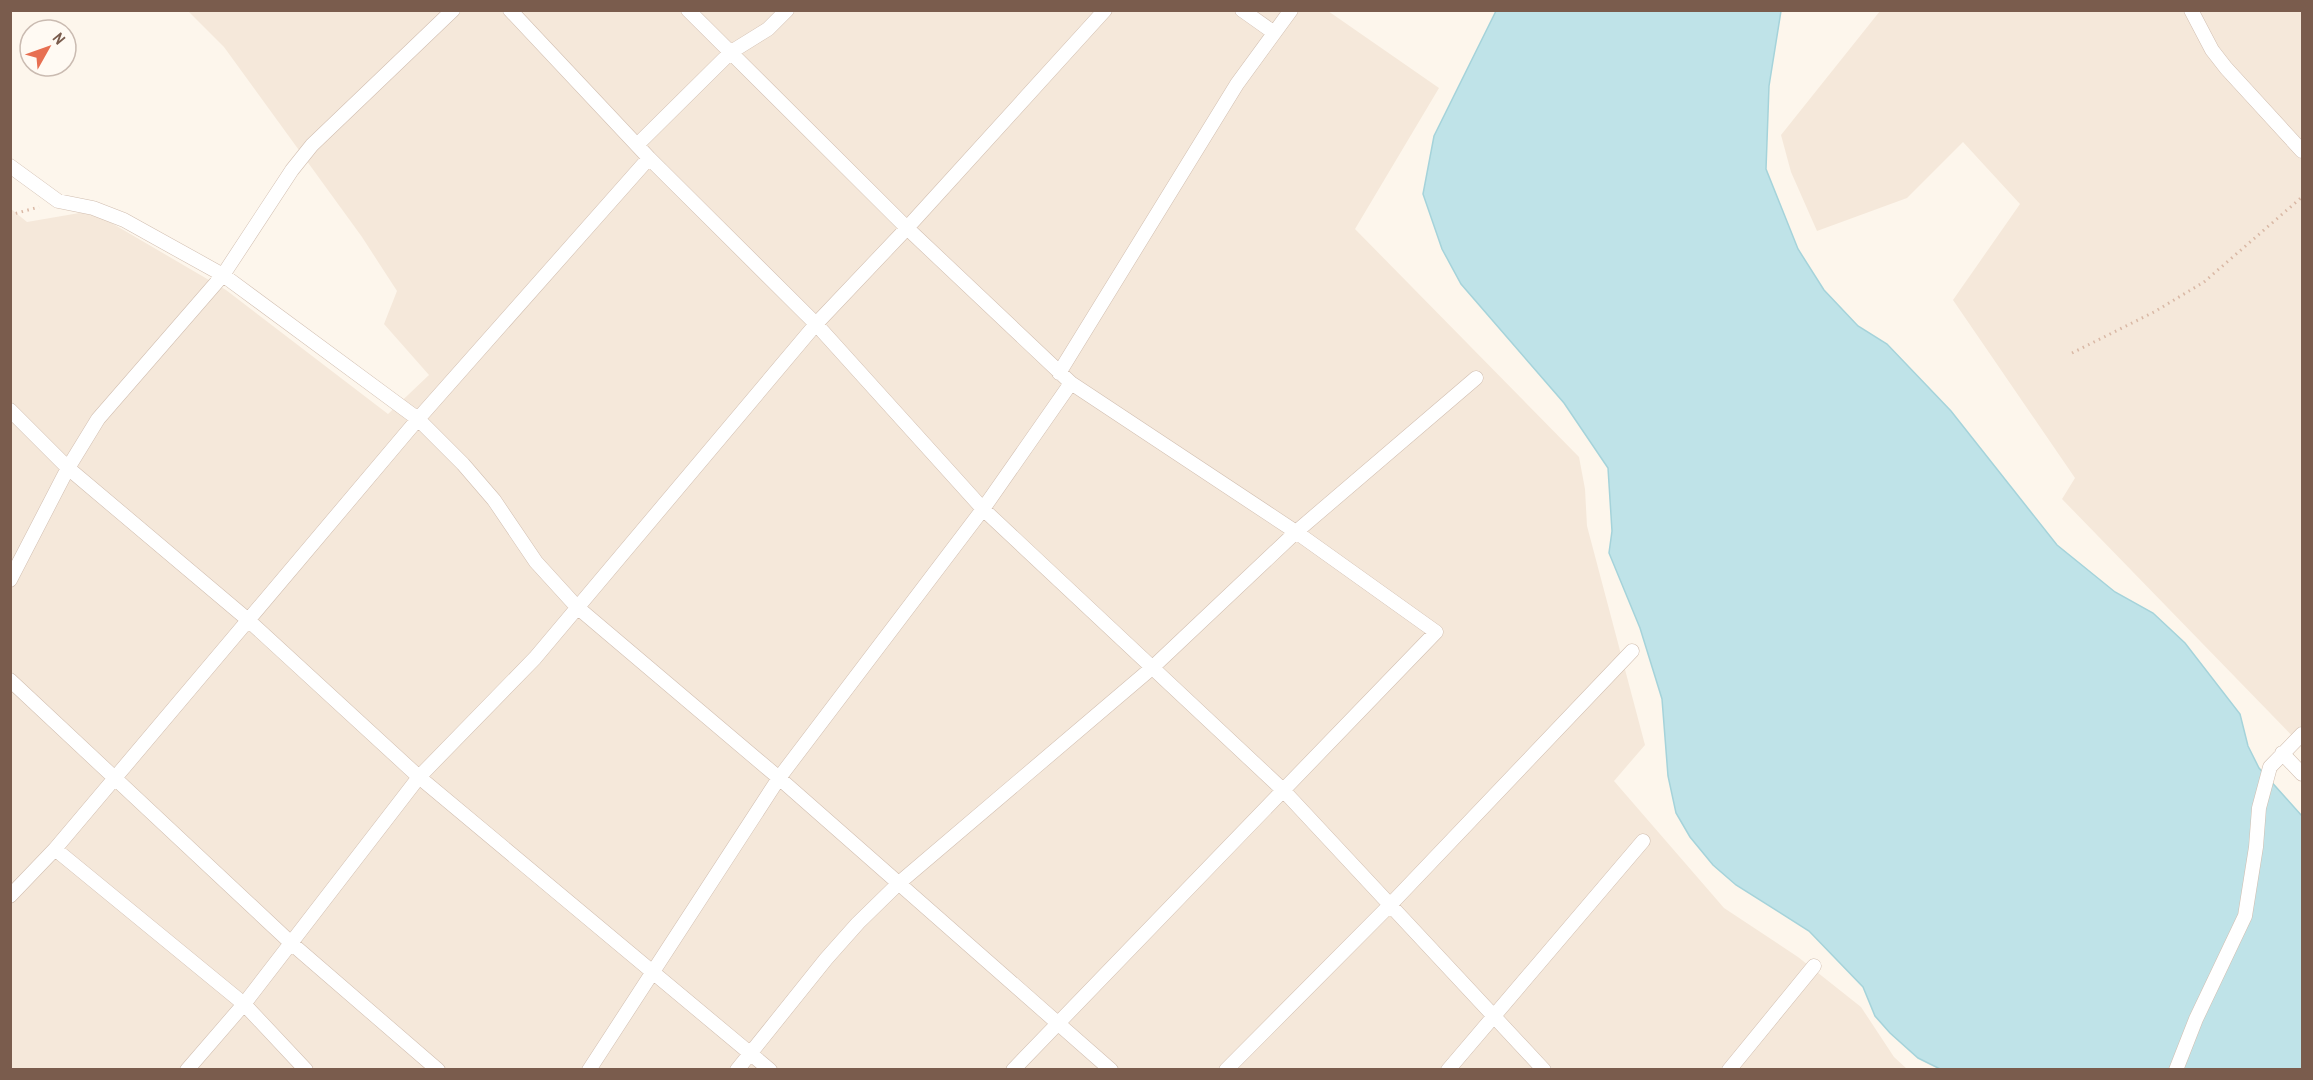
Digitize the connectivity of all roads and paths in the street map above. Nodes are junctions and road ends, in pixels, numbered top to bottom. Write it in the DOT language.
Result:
graph roads {
  1 [pos="453,10"];
  2 [pos="510,10"];
  3 [pos="688,10"];
  4 [pos="787,10"];
  5 [pos="1105,10"];
  6 [pos="1242,10"];
  7 [pos="1291,10"];
  8 [pos="2191,10"];
  9 [pos="1273,32"];
  10 [pos="730,52"];
  11 [pos="637,145"];
  12 [pos="2302,151"];
  13 [pos="649,158"];
  14 [pos="10,166"];
  15 [pos="2302,198"];
  16 [pos="58,201"];
  17 [pos="10,216"];
  18 [pos="907,228"];
  19 [pos="223,275"];
  20 [pos="816,324"];
  21 [pos="2072,354"];
  22 [pos="1059,373"];
  23 [pos="1476,378"];
  24 [pos="1071,383"];
  25 [pos="10,410"];
  26 [pos="418,419"];
  27 [pos="68,468"];
  28 [pos="983,509"];
  29 [pos="1296,532"];
  30 [pos="10,580"];
  31 [pos="577,607"];
  32 [pos="247,619"];
  33 [pos="1632,651"];
  34 [pos="1153,667"];
  35 [pos="10,680"];
  36 [pos="2302,734"];
  37 [pos="2282,753"];
  38 [pos="2302,774"];
  39 [pos="114,776"];
  40 [pos="419,777"];
  41 [pos="779,778"];
  42 [pos="1283,790"];
  43 [pos="1643,841"];
  44 [pos="55,849"];
  45 [pos="899,883"];
  46 [pos="10,896"];
  47 [pos="1391,904"];
  48 [pos="291,943"];
  49 [pos="1814,966"];
  50 [pos="653,973"];
  51 [pos="244,1004"];
  52 [pos="1494,1014"];
  53 [pos="1057,1024"];
  54 [pos="752,1053"];
  55 [pos="187,1070"];
  56 [pos="306,1070"];
  57 [pos="438,1070"];
  58 [pos="589,1070"];
  59 [pos="737,1070"];
  60 [pos="771,1070"];
  61 [pos="1013,1070"];
  62 [pos="1111,1070"];
  63 [pos="1226,1070"];
  64 [pos="1448,1070"];
  65 [pos="1545,1070"];
  66 [pos="1728,1070"];
  67 [pos="2176,1070"];
  1 -- 19 [label="street"];
  2 -- 11 [label="street"];
  3 -- 10 [label="street"];
  4 -- 10 [label="street"];
  5 -- 18 [label="street"];
  6 -- 9 [label="street"];
  7 -- 9 [label="street"];
  8 -- 12 [label="street"];
  9 -- 22 [label="street"];
  10 -- 11 [label="street"];
  10 -- 18 [label="street"];
  11 -- 13 [label="street"];
  13 -- 20 [label="street"];
  13 -- 26 [label="street"];
  14 -- 16 [label="street"];
  15 -- 21 [label="path"];
  16 -- 17 [label="path"];
  16 -- 19 [label="street"];
  18 -- 20 [label="street"];
  18 -- 22 [label="street"];
  19 -- 26 [label="street"];
  19 -- 27 [label="street"];
  20 -- 28 [label="street"];
  20 -- 31 [label="street"];
  22 -- 24 [label="street"];
  23 -- 29 [label="street"];
  24 -- 28 [label="street"];
  24 -- 29 [label="street"];
  25 -- 27 [label="street"];
  26 -- 31 [label="street"];
  26 -- 32 [label="street"];
  27 -- 30 [label="street"];
  27 -- 32 [label="street"];
  28 -- 34 [label="street"];
  28 -- 41 [label="street"];
  29 -- 34 [label="street"];
  29 -- 42 [label="street"];
  31 -- 40 [label="street"];
  31 -- 41 [label="street"];
  32 -- 39 [label="street"];
  32 -- 40 [label="street"];
  33 -- 47 [label="street"];
  34 -- 42 [label="street"];
  34 -- 45 [label="street"];
  35 -- 39 [label="street"];
  36 -- 37 [label="street"];
  37 -- 38 [label="street"];
  37 -- 67 [label="street"];
  39 -- 44 [label="street"];
  39 -- 48 [label="street"];
  40 -- 48 [label="street"];
  40 -- 50 [label="street"];
  41 -- 45 [label="street"];
  41 -- 50 [label="street"];
  42 -- 47 [label="street"];
  42 -- 53 [label="street"];
  43 -- 52 [label="street"];
  44 -- 46 [label="street"];
  44 -- 51 [label="street"];
  45 -- 53 [label="street"];
  45 -- 54 [label="street"];
  47 -- 52 [label="street"];
  47 -- 63 [label="street"];
  48 -- 51 [label="street"];
  48 -- 57 [label="street"];
  49 -- 66 [label="street"];
  50 -- 54 [label="street"];
  50 -- 58 [label="street"];
  51 -- 55 [label="street"];
  51 -- 56 [label="street"];
  52 -- 64 [label="street"];
  52 -- 65 [label="street"];
  53 -- 61 [label="street"];
  53 -- 62 [label="street"];
  54 -- 59 [label="street"];
  54 -- 60 [label="street"];
}
